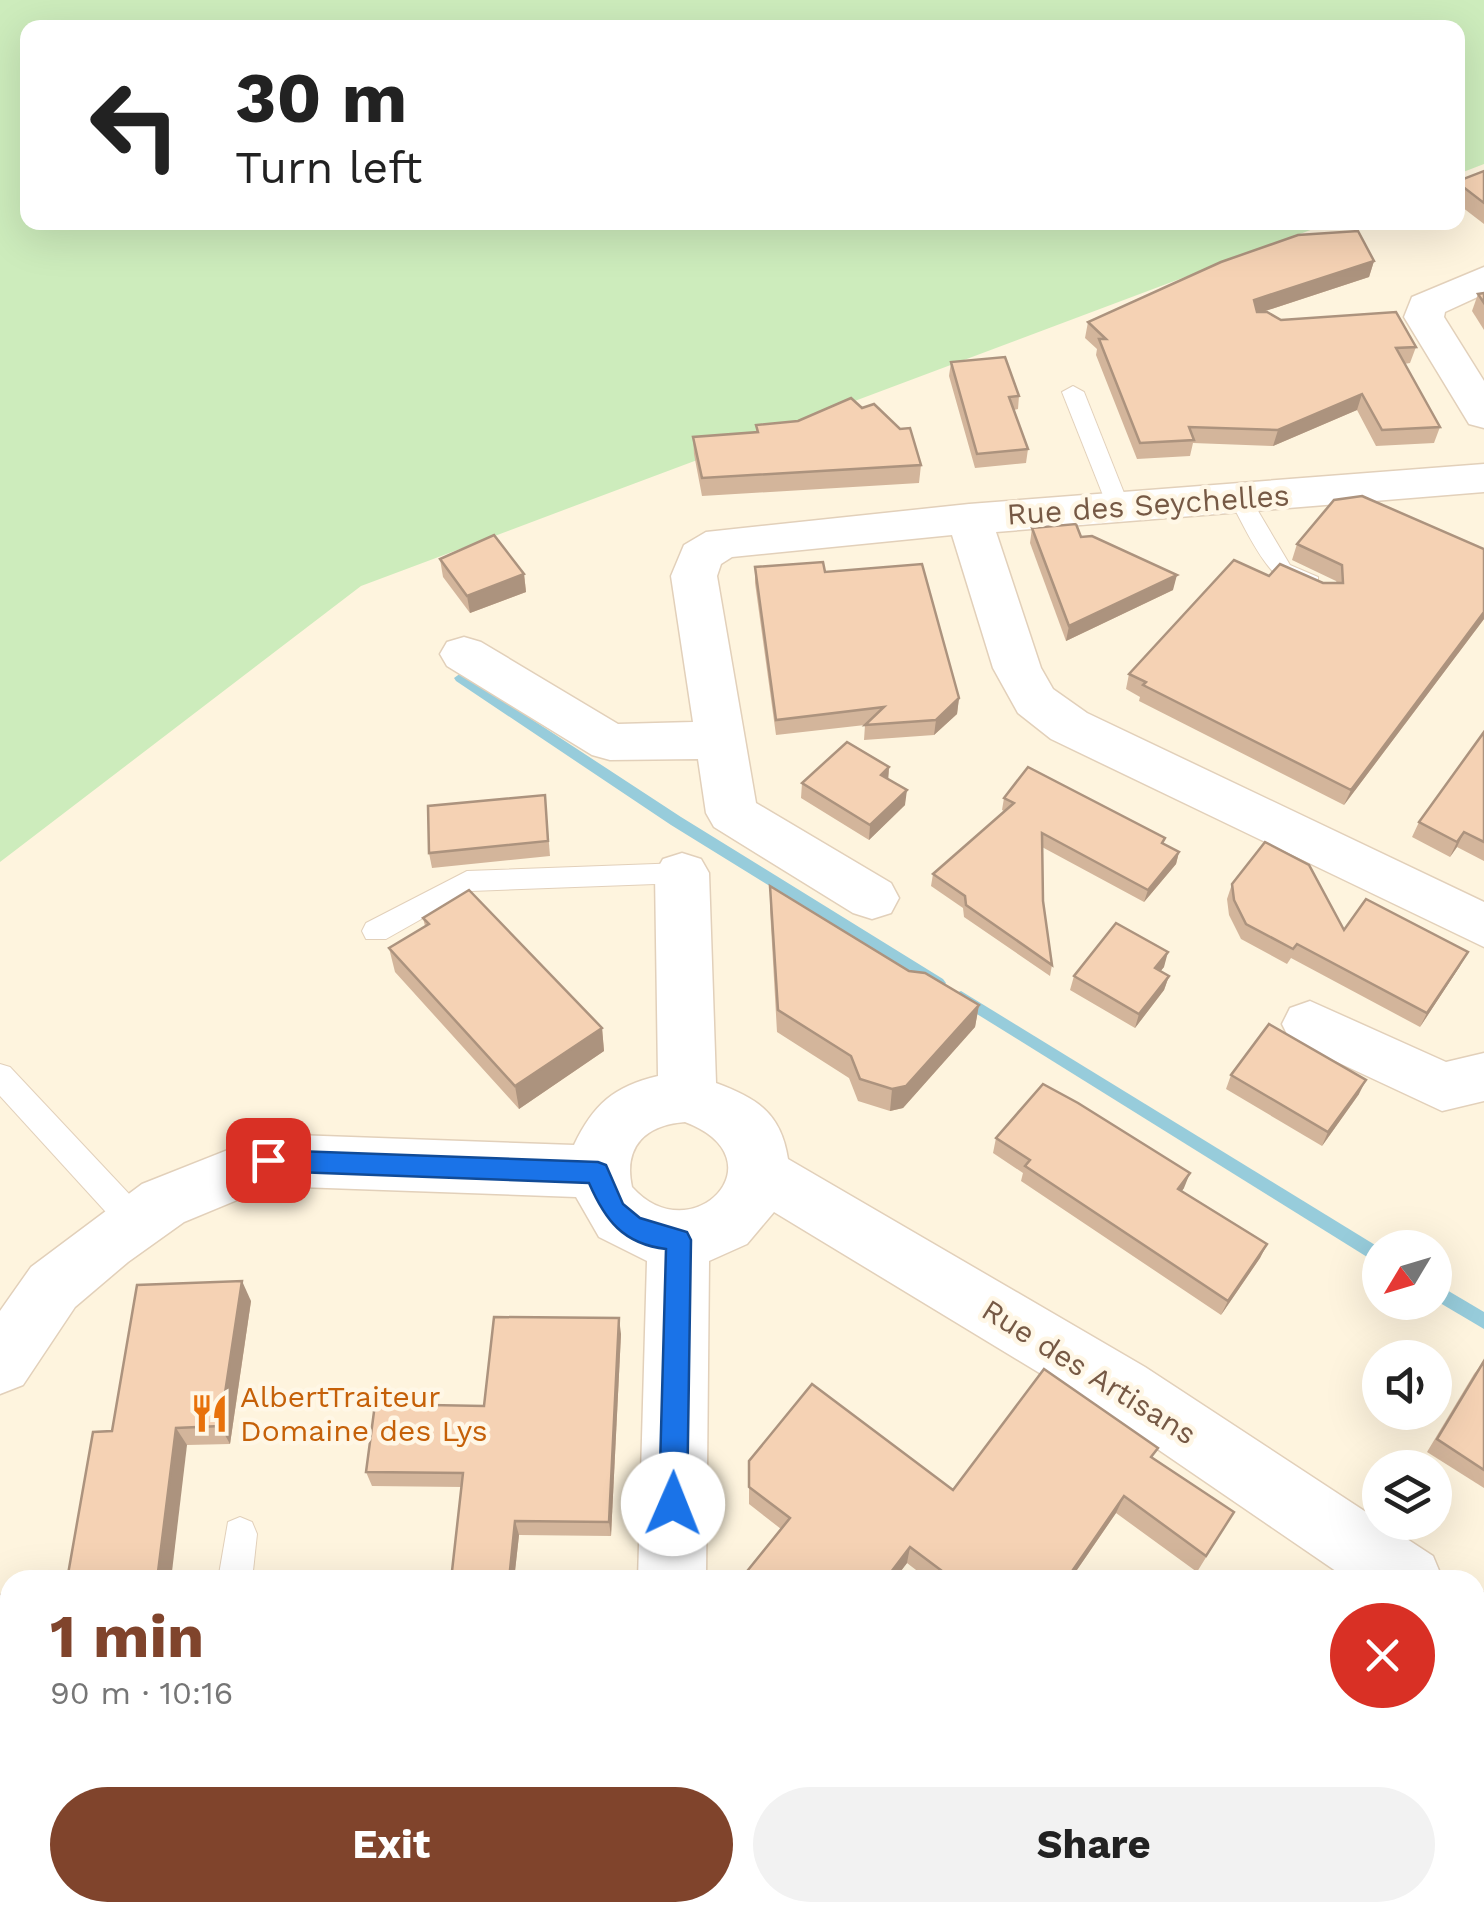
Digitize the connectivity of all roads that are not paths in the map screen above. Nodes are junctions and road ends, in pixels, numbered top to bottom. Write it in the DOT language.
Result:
graph roads {
  1 [pos="1484,279"];
  2 [pos="1073,392"];
  3 [pos="1484,415"];
  4 [pos="1484,478"];
  5 [pos="1240,499"];
  6 [pos="1119,508"];
  7 [pos="969,519"];
  8 [pos="1327,590"];
  9 [pos="464,654"];
  10 [pos="721,740"];
  11 [pos="682,872"];
  12 [pos="872,898"];
  13 [pos="1484,926"];
  14 [pos="376,931"];
  15 [pos="1310,1024"];
  16 [pos="0,1076"];
  17 [pos="1484,1077"];
  18 [pos="687,1096"];
  19 [pos="598,1172"];
  20 [pos="762,1174"];
  21 [pos="136,1222"];
  22 [pos="678,1240"];
  23 [pos="0,1364"];
  24 [pos="240,1534"];
  25 [pos="236,1570"];
  26 [pos="672,1570"];
  27 [pos="1394,1570"];
  1 -- 3 [label="street"];
  2 -- 6 [label="lane"];
  4 -- 5 [label="street, Rue des Seychelles"];
  5 -- 6 [label="street, Rue des Seychelles"];
  5 -- 8 [label="lane"];
  6 -- 7 [label="street, Rue des Seychelles"];
  7 -- 10 [label="street"];
  7 -- 13 [label="street, Rue des Seychelles"];
  9 -- 10 [label="street"];
  10 -- 12 [label="street"];
  11 -- 14 [label="lane"];
  11 -- 18 [label="street"];
  15 -- 17 [label="street"];
  16 -- 21 [label="lane"];
  18 -- 19 [label="street"];
  18 -- 20 [label="street"];
  19 -- 21 [label="street"];
  19 -- 22 [label="street"];
  20 -- 22 [label="street"];
  20 -- 27 [label="street, Rue des Artisans"];
  21 -- 23 [label="street"];
  22 -- 26 [label="street"];
  24 -- 25 [label="lane"];
}
